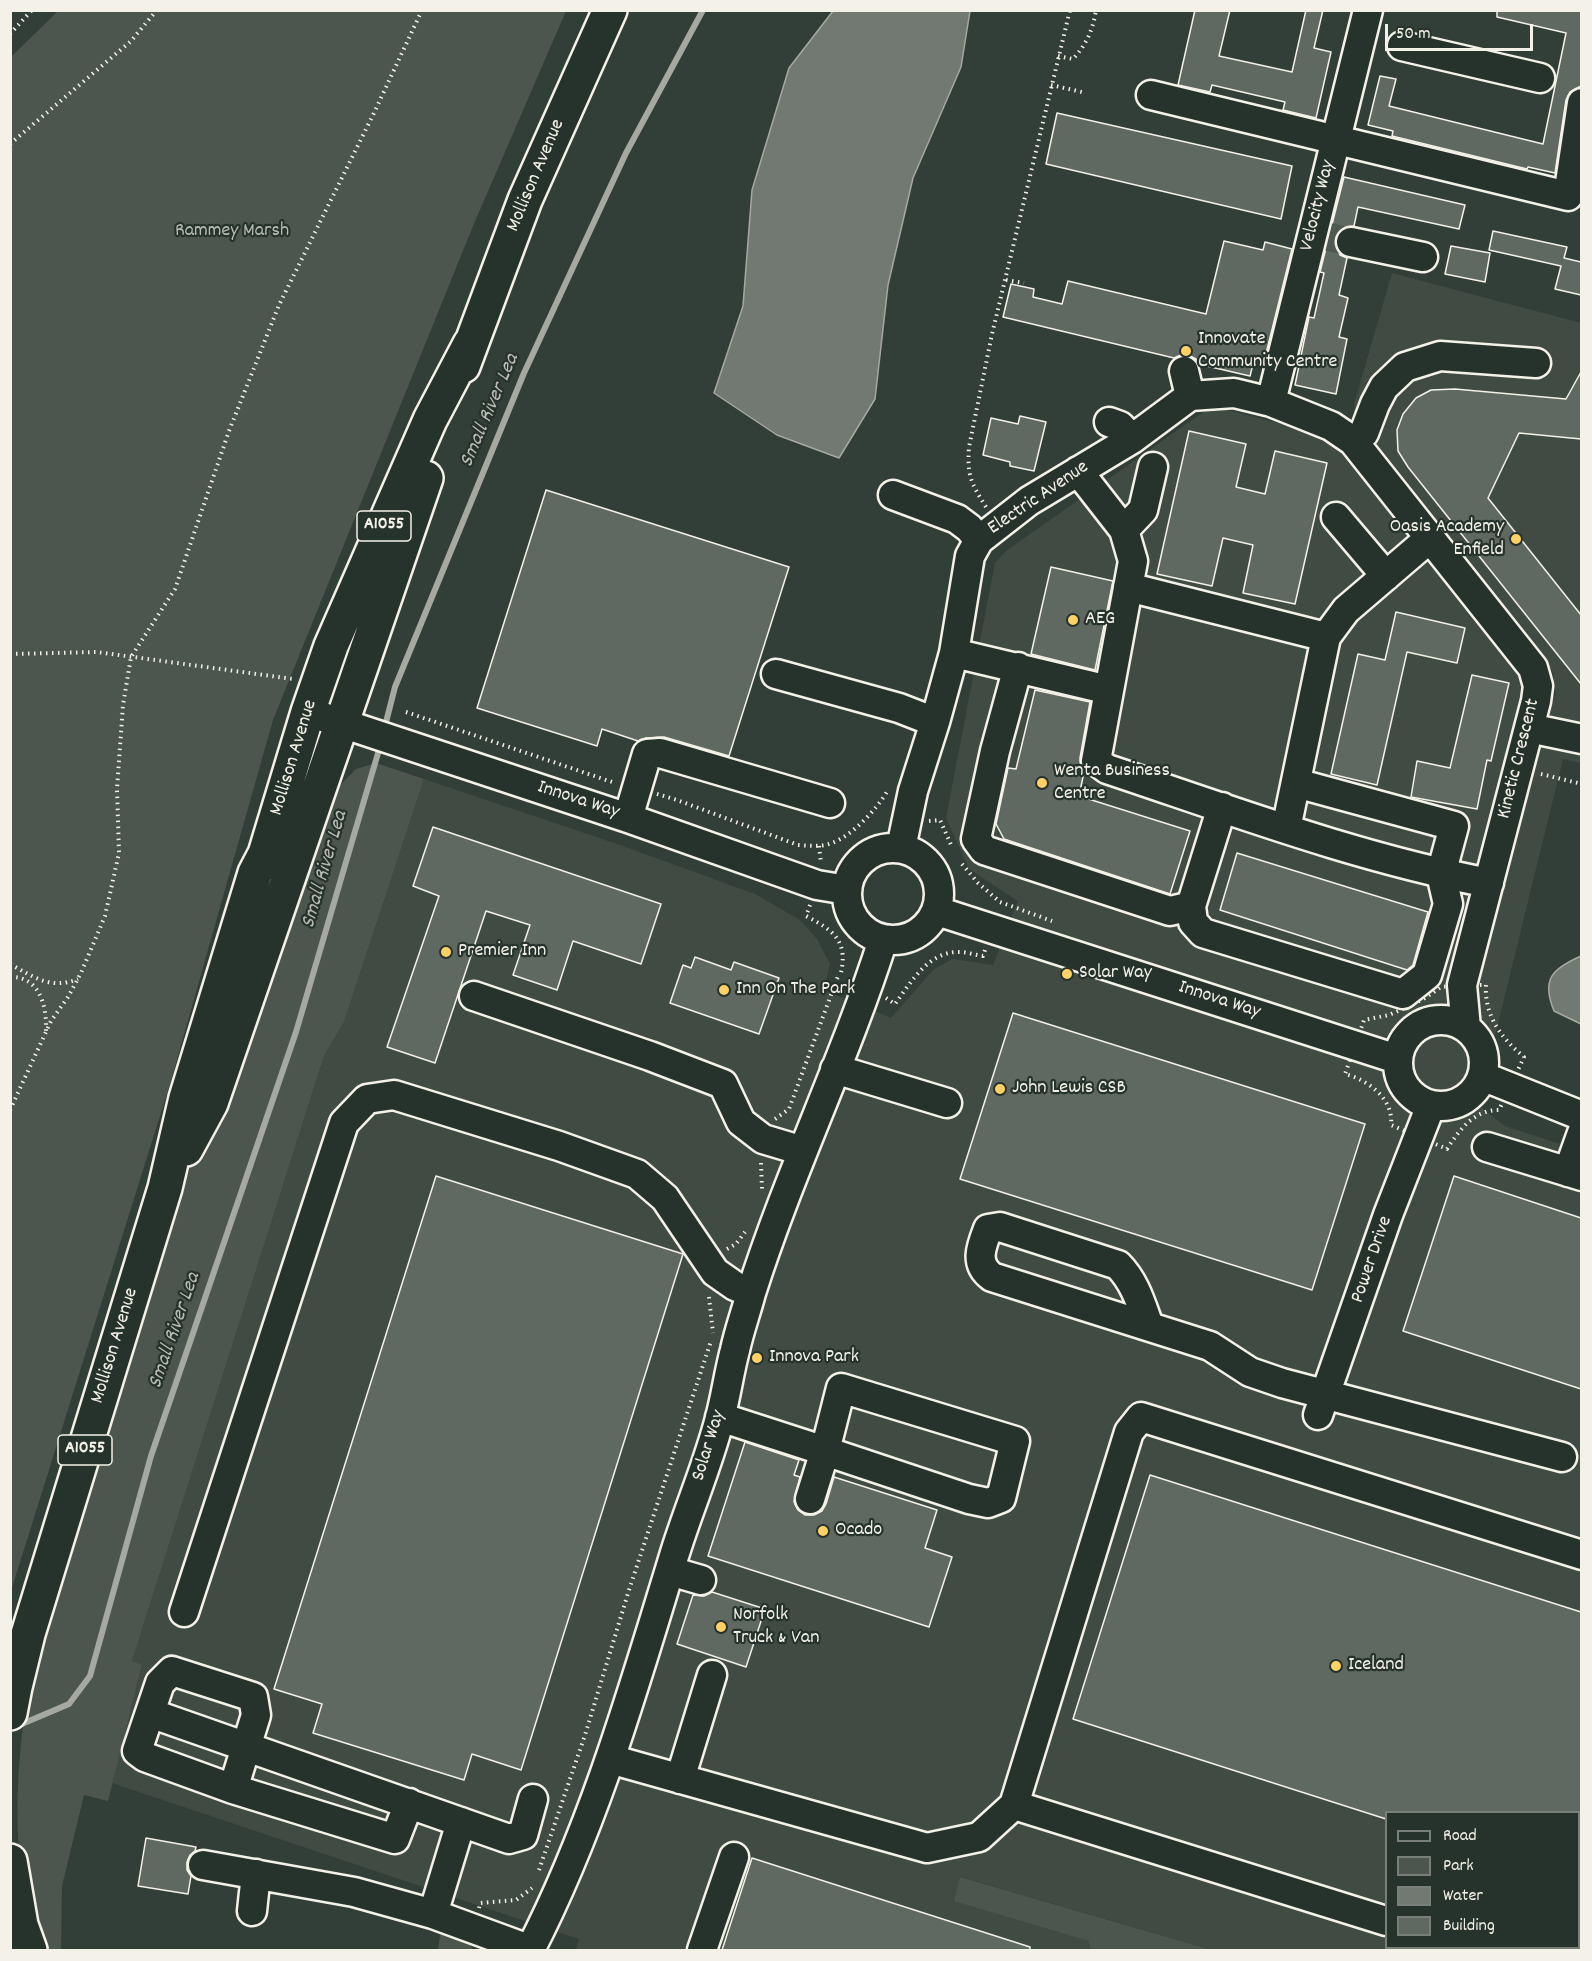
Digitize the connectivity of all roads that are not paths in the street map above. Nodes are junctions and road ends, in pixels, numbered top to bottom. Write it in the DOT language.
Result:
graph roads {
  1 [pos="610,10"];
  2 [pos="1365,23"];
  3 [pos="1540,78"];
  4 [pos="1151,95"];
  5 [pos="1581,103"];
  6 [pos="1335,141"];
  7 [pos="1351,242"];
  8 [pos="1423,257"];
  9 [pos="470,344"];
  10 [pos="1536,363"];
  11 [pos="1271,402"];
  12 [pos="1109,422"];
  13 [pos="1131,439"];
  14 [pos="1353,441"];
  15 [pos="1153,467"];
  16 [pos="1078,471"];
  17 [pos="893,495"];
  18 [pos="1336,517"];
  19 [pos="978,525"];
  20 [pos="1124,530"];
  21 [pos="1430,538"];
  22 [pos="1386,576"];
  23 [pos="1128,587"];
  24 [pos="1326,637"];
  25 [pos="954,653"];
  26 [pos="1018,667"];
  27 [pos="776,674"];
  28 [pos="1109,690"];
  29 [pos="308,712"];
  30 [pos="935,722"];
  31 [pos="357,728"];
  32 [pos="1529,728"];
  33 [pos="1581,739"];
  34 [pos="1296,783"];
  35 [pos="830,803"];
  36 [pos="1222,807"];
  37 [pos="628,818"];
  38 [pos="1286,830"];
  39 [pos="901,848"];
  40 [pos="1441,874"];
  41 [pos="1489,883"];
  42 [pos="847,890"];
  43 [pos="1191,906"];
  44 [pos="937,911"];
  45 [pos="883,940"];
  46 [pos="474,996"];
  47 [pos="1466,1028"];
  48 [pos="1397,1059"];
  49 [pos="835,1069"];
  50 [pos="1482,1076"];
  51 [pos="947,1103"];
  52 [pos="1431,1105"];
  53 [pos="1581,1116"];
  54 [pos="1581,1133"];
  55 [pos="1487,1147"];
  56 [pos="803,1151"];
  57 [pos="1575,1174"];
  58 [pos="165,1188"];
  59 [pos="752,1293"];
  60 [pos="1149,1326"];
  61 [pos="1322,1405"];
  62 [pos="720,1417"];
  63 [pos="825,1451"];
  64 [pos="1562,1457"];
  65 [pos="810,1499"];
  66 [pos="1581,1556"];
  67 [pos="670,1570"];
  68 [pos="701,1580"];
  69 [pos="184,1612"];
  70 [pos="712,1675"];
  71 [pos="10,1713"];
  72 [pos="150,1713"];
  73 [pos="246,1746"];
  74 [pos="610,1759"];
  75 [pos="680,1779"];
  76 [pos="233,1789"];
  77 [pos="533,1799"];
  78 [pos="409,1803"];
  79 [pos="1014,1805"];
  80 [pos="460,1822"];
  81 [pos="734,1857"];
  82 [pos="10,1861"];
  83 [pos="203,1865"];
  84 [pos="256,1874"];
  85 [pos="252,1911"];
  86 [pos="433,1914"];
  87 [pos="1385,1921"];
  88 [pos="30,1950"];
  89 [pos="531,1950"];
  90 [pos="702,1950"];
  1 -- 9 [label="main road, Mollison Avenue / A1055"];
  2 -- 3 [label="street"];
  2 -- 6 [label="street, Velocity Way"];
  4 -- 6 [label="street"];
  5 -- 6 [label="street"];
  6 -- 11 [label="street, Velocity Way"];
  7 -- 8 [label="street"];
  9 -- 29 [label="main road, Mollison Avenue / A1055"];
  9 -- 31 [label="main road, Mollison Avenue / A1055"];
  10 -- 14 [label="street"];
  11 -- 13 [label="street, Electric Avenue"];
  11 -- 14 [label="street, Electric Avenue"];
  12 -- 13 [label="street"];
  13 -- 16 [label="street, Electric Avenue"];
  14 -- 21 [label="street, Kinetic Crescent"];
  15 -- 20 [label="street"];
  16 -- 19 [label="street, Electric Avenue"];
  16 -- 20 [label="street"];
  17 -- 19 [label="street"];
  18 -- 22 [label="street"];
  19 -- 25 [label="street, Electric Avenue"];
  20 -- 23 [label="street"];
  21 -- 22 [label="street"];
  21 -- 32 [label="street, Kinetic Crescent"];
  22 -- 24 [label="street"];
  23 -- 24 [label="street"];
  23 -- 28 [label="street"];
  24 -- 34 [label="street"];
  25 -- 26 [label="street"];
  25 -- 30 [label="street, Electric Avenue"];
  26 -- 28 [label="street"];
  26 -- 43 [label="street"];
  27 -- 30 [label="street"];
  28 -- 36 [label="street"];
  29 -- 31 [label="street, Innova Way"];
  29 -- 58 [label="main road, Mollison Avenue / A1055"];
  30 -- 39 [label="street, Electric Avenue"];
  31 -- 37 [label="street, Innova Way"];
  31 -- 58 [label="main road, Mollison Avenue / A1055"];
  32 -- 33 [label="street"];
  32 -- 41 [label="street, Kinetic Crescent"];
  34 -- 38 [label="street"];
  34 -- 40 [label="street"];
  35 -- 37 [label="street"];
  36 -- 38 [label="street"];
  36 -- 43 [label="street"];
  37 -- 42 [label="street, Innova Way"];
  38 -- 40 [label="street"];
  39 -- 42 [label="street"];
  39 -- 44 [label="street"];
  40 -- 41 [label="street"];
  40 -- 43 [label="street"];
  41 -- 47 [label="street, Kinetic Crescent"];
  42 -- 45 [label="street"];
  44 -- 45 [label="street"];
  44 -- 48 [label="street, Innova Way"];
  45 -- 49 [label="street, Solar Way"];
  46 -- 56 [label="street"];
  47 -- 48 [label="street"];
  47 -- 50 [label="street"];
  48 -- 52 [label="street"];
  49 -- 51 [label="street"];
  49 -- 56 [label="street, Solar Way"];
  50 -- 52 [label="street"];
  50 -- 53 [label="street"];
  52 -- 61 [label="street, Power Drive"];
  54 -- 57 [label="street"];
  55 -- 57 [label="street"];
  56 -- 59 [label="street, Solar Way"];
  58 -- 71 [label="main road, Mollison Avenue / A1055"];
  59 -- 62 [label="street, Solar Way"];
  59 -- 69 [label="street"];
  60 -- 60 [label="street"];
  60 -- 61 [label="street"];
  61 -- 64 [label="street"];
  62 -- 63 [label="street"];
  62 -- 67 [label="street, Solar Way"];
  63 -- 63 [label="street"];
  63 -- 65 [label="street"];
  66 -- 79 [label="street"];
  67 -- 68 [label="street"];
  67 -- 74 [label="street, Solar Way"];
  70 -- 75 [label="street"];
  72 -- 73 [label="street"];
  72 -- 73 [label="street"];
  72 -- 76 [label="street"];
  73 -- 76 [label="street"];
  73 -- 78 [label="street"];
  74 -- 75 [label="street"];
  74 -- 89 [label="street, Solar Way"];
  75 -- 79 [label="street"];
  76 -- 78 [label="street"];
  77 -- 80 [label="street"];
  78 -- 80 [label="street"];
  79 -- 87 [label="street"];
  80 -- 86 [label="street"];
  81 -- 90 [label="street"];
  82 -- 88 [label="main road"];
  83 -- 84 [label="street"];
  84 -- 85 [label="street"];
  84 -- 86 [label="street"];
  86 -- 89 [label="street"];
}
